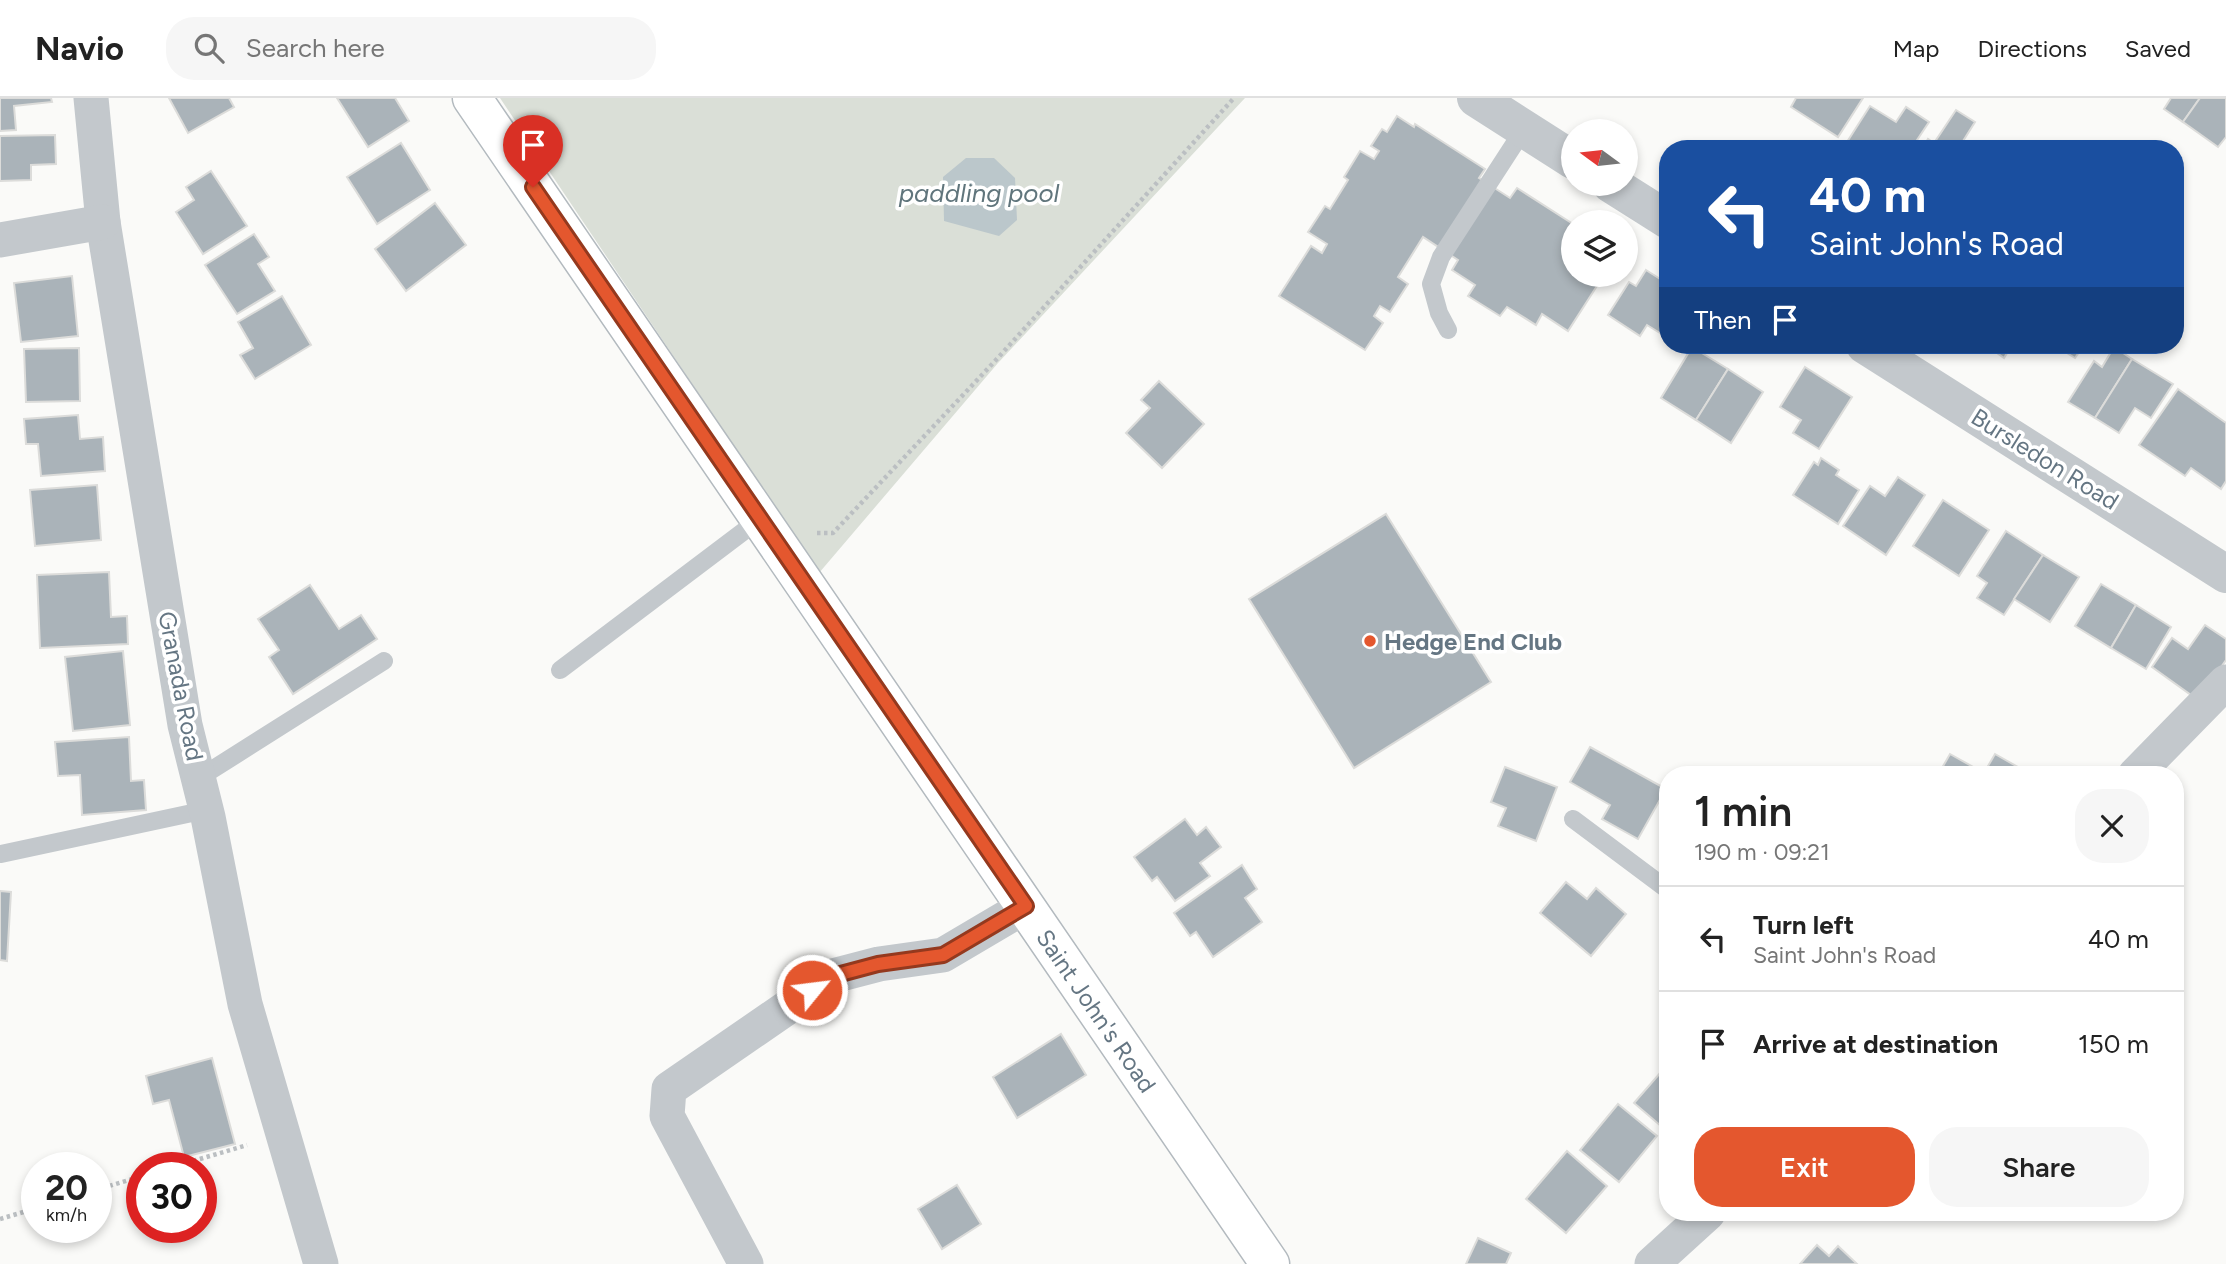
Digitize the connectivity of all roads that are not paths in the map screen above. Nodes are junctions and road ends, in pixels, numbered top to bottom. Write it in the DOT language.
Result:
graph roads {
  1 [pos="91,98"];
  2 [pos="472,98"];
  3 [pos="1476,98"];
  4 [pos="1524,128"];
  5 [pos="1561,152"];
  6 [pos="1630,196"];
  7 [pos="1659,214"];
  8 [pos="103,222"];
  9 [pos="0,240"];
  10 [pos="1448,330"];
  11 [pos="1879,354"];
  12 [pos="768,529"];
  13 [pos="2226,574"];
  14 [pos="384,661"];
  15 [pos="560,670"];
  16 [pos="2226,682"];
  17 [pos="2144,766"];
  18 [pos="202,794"];
  19 [pos="1573,819"];
  20 [pos="1,855"];
  21 [pos="1659,883"];
  22 [pos="1026,906"];
  23 [pos="1699,1221"];
  24 [pos="320,1264"];
  25 [pos="746,1264"];
  26 [pos="1270,1264"];
  27 [pos="1652,1264"];
  1 -- 8 [label="street, Granada Road"];
  2 -- 12 [label="main road, Saint John's Road"];
  3 -- 4 [label="street"];
  4 -- 5 [label="street"];
  4 -- 10 [label="lane"];
  6 -- 7 [label="street"];
  8 -- 9 [label="street"];
  8 -- 18 [label="street, Granada Road"];
  11 -- 13 [label="street, Bursledon Road"];
  12 -- 15 [label="lane"];
  12 -- 22 [label="main road, Saint John's Road"];
  14 -- 18 [label="lane"];
  16 -- 17 [label="street"];
  18 -- 20 [label="lane"];
  18 -- 24 [label="street, Granada Road"];
  19 -- 21 [label="lane"];
  22 -- 25 [label="street"];
  22 -- 26 [label="main road, Saint John's Road"];
  23 -- 27 [label="street"];
}
